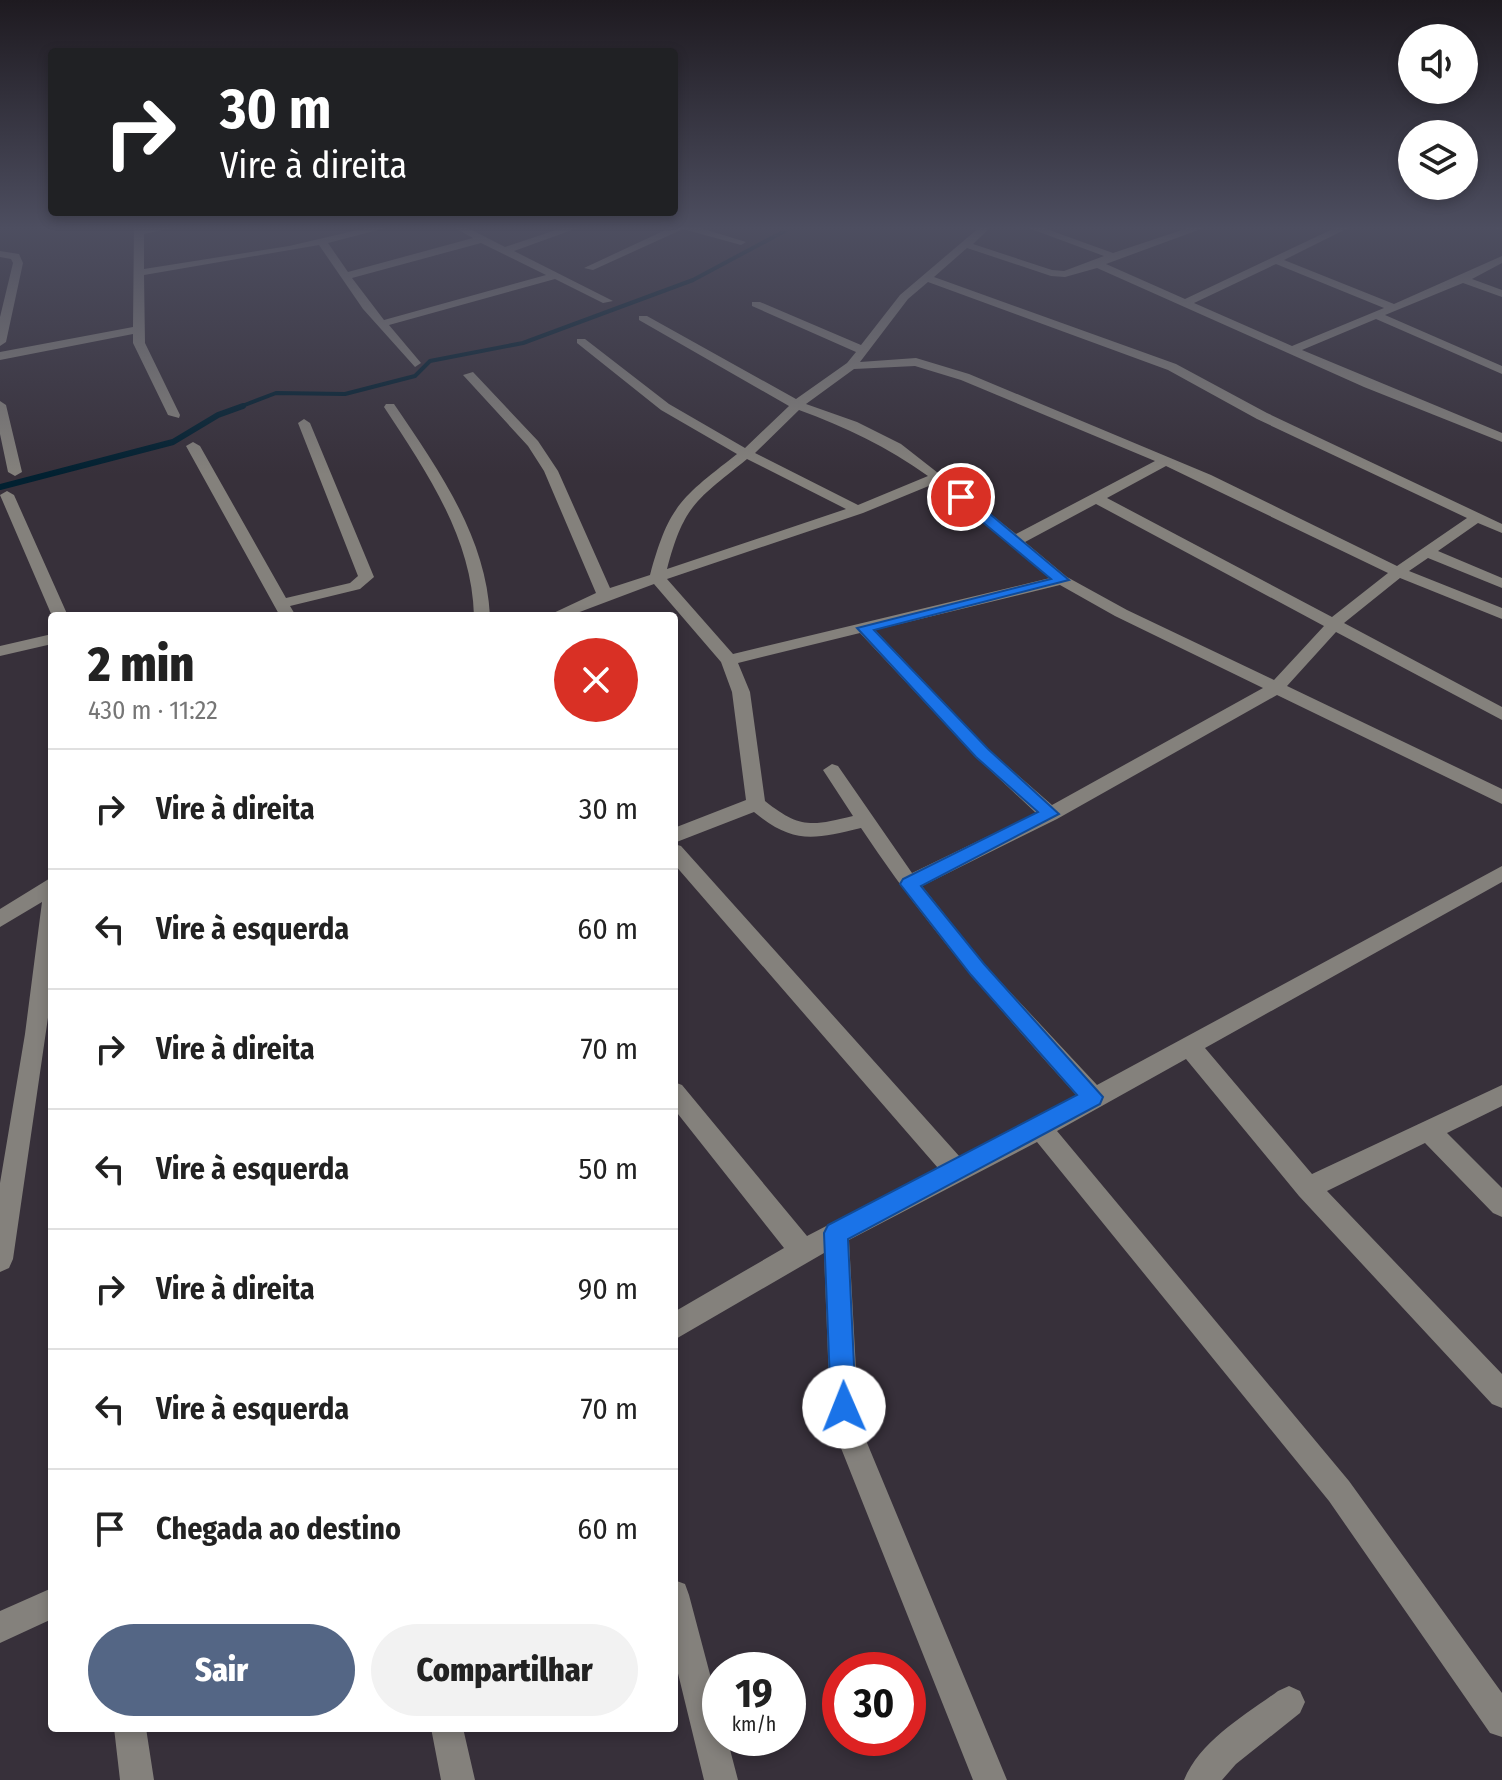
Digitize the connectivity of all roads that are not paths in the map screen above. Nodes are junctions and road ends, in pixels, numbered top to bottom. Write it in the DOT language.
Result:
graph roads {
  1 [pos="8,309"];
  2 [pos="138,309"];
  3 [pos="370,309"];
  4 [pos="435,309"];
  5 [pos="768,309"];
  6 [pos="894,309"];
  7 [pos="1012,309"];
  8 [pos="1195,309"];
  9 [pos="1386,309"];
  10 [pos="1373,314"];
  11 [pos="643,318"];
  12 [pos="381,324"];
  13 [pos="137,330"];
  14 [pos="581,341"];
  15 [pos="0,342"];
  16 [pos="1292,350"];
  17 [pos="864,351"];
  18 [pos="0,356"];
  19 [pos="415,363"];
  20 [pos="851,366"];
  21 [pos="1502,370"];
  22 [pos="469,375"];
  23 [pos="0,405"];
  24 [pos="797,405"];
  25 [pos="390,407"];
  26 [pos="174,415"];
  27 [pos="304,423"];
  28 [pos="1502,438"];
  29 [pos="4,439"];
  30 [pos="193,446"];
  31 [pos="748,452"];
  32 [pos="1166,461"];
  33 [pos="15,472"];
  34 [pos="938,477"];
  35 [pos="7,495"];
  36 [pos="1096,498"];
  37 [pos="858,510"];
  38 [pos="1476,518"];
  39 [pos="1502,529"];
  40 [pos="1013,542"];
  41 [pos="1427,552"];
  42 [pos="1398,572"];
  43 [pos="657,578"];
  44 [pos="1062,580"];
  45 [pos="1502,583"];
  46 [pos="605,595"];
  47 [pos="285,610"];
  48 [pos="58,612"];
  49 [pos="482,612"];
  50 [pos="565,612"];
  51 [pos="1502,614"];
  52 [pos="1335,623"];
  53 [pos="864,628"];
  54 [pos="48,640"];
  55 [pos="0,651"];
  56 [pos="729,660"];
  57 [pos="1275,689"];
  58 [pos="1502,714"];
  59 [pos="832,770"];
  60 [pos="1502,797"];
  61 [pos="756,804"];
  62 [pos="1050,814"];
  63 [pos="867,820"];
  64 [pos="678,834"];
  65 [pos="678,856"];
  66 [pos="1502,873"];
  67 [pos="909,884"];
  68 [pos="48,888"];
  69 [pos="0,919"];
  70 [pos="48,934"];
  71 [pos="1188,1045"];
  72 [pos="1502,1095"];
  73 [pos="678,1097"];
  74 [pos="1093,1097"];
  75 [pos="1040,1128"];
  76 [pos="1427,1129"];
  77 [pos="957,1172"];
  78 [pos="1308,1188"];
  79 [pos="1502,1205"];
  80 [pos="836,1233"];
  81 [pos="803,1251"];
  82 [pos="0,1259"];
  83 [pos="678,1325"];
  84 [pos="1502,1394"];
  85 [pos="48,1605"];
  86 [pos="678,1611"];
  87 [pos="0,1627"];
  88 [pos="1289,1702"];
  89 [pos="1502,1721"];
  90 [pos="131,1732"];
  91 [pos="448,1732"];
  92 [pos="137,1780"];
  93 [pos="458,1780"];
  94 [pos="721,1780"];
  95 [pos="990,1780"];
  96 [pos="1201,1780"];
  1 -- 15 [label="street"];
  2 -- 13 [label="street"];
  3 -- 12 [label="street"];
  4 -- 12 [label="street"];
  5 -- 17 [label="street"];
  6 -- 17 [label="street"];
  7 -- 38 [label="street"];
  8 -- 16 [label="street"];
  9 -- 10 [label="street"];
  10 -- 16 [label="street"];
  10 -- 21 [label="street"];
  11 -- 24 [label="street"];
  12 -- 19 [label="street"];
  13 -- 18 [label="street"];
  13 -- 26 [label="street"];
  14 -- 31 [label="street"];
  16 -- 28 [label="street"];
  17 -- 20 [label="street"];
  20 -- 24 [label="street"];
  20 -- 32 [label="street"];
  22 -- 46 [label="street"];
  23 -- 29 [label="street"];
  24 -- 31 [label="street"];
  24 -- 34 [label="street"];
  25 -- 49 [label="street"];
  27 -- 47 [label="street"];
  29 -- 33 [label="street"];
  30 -- 47 [label="street"];
  31 -- 37 [label="street"];
  31 -- 43 [label="street"];
  32 -- 36 [label="street"];
  32 -- 42 [label="street"];
  34 -- 37 [label="street"];
  34 -- 40 [label="street"];
  35 -- 48 [label="street"];
  36 -- 40 [label="street"];
  36 -- 52 [label="street"];
  37 -- 43 [label="street"];
  38 -- 39 [label="street"];
  38 -- 41 [label="street"];
  40 -- 44 [label="street"];
  41 -- 42 [label="street"];
  41 -- 45 [label="street"];
  42 -- 51 [label="street"];
  42 -- 52 [label="street"];
  43 -- 46 [label="street"];
  43 -- 56 [label="street"];
  44 -- 53 [label="street"];
  44 -- 57 [label="street"];
  46 -- 50 [label="street"];
  52 -- 57 [label="street"];
  52 -- 58 [label="street"];
  53 -- 56 [label="street"];
  53 -- 62 [label="street"];
  54 -- 55 [label="street"];
  56 -- 61 [label="street"];
  57 -- 60 [label="street"];
  57 -- 62 [label="street"];
  59 -- 63 [label="street"];
  61 -- 63 [label="street"];
  61 -- 64 [label="street"];
  62 -- 67 [label="street"];
  63 -- 67 [label="street"];
  65 -- 77 [label="street"];
  66 -- 71 [label="street"];
  67 -- 74 [label="street"];
  68 -- 69 [label="street"];
  70 -- 82 [label="street"];
  71 -- 74 [label="street"];
  71 -- 78 [label="street"];
  72 -- 76 [label="street"];
  73 -- 81 [label="street"];
  74 -- 75 [label="street"];
  75 -- 77 [label="street"];
  75 -- 89 [label="street"];
  76 -- 78 [label="street"];
  76 -- 79 [label="street"];
  77 -- 80 [label="street"];
  78 -- 84 [label="street"];
  80 -- 81 [label="street"];
  80 -- 95 [label="street"];
  81 -- 83 [label="street"];
  85 -- 87 [label="street"];
  86 -- 94 [label="street"];
  88 -- 96 [label="street"];
  90 -- 92 [label="street"];
  91 -- 93 [label="street"];
}
